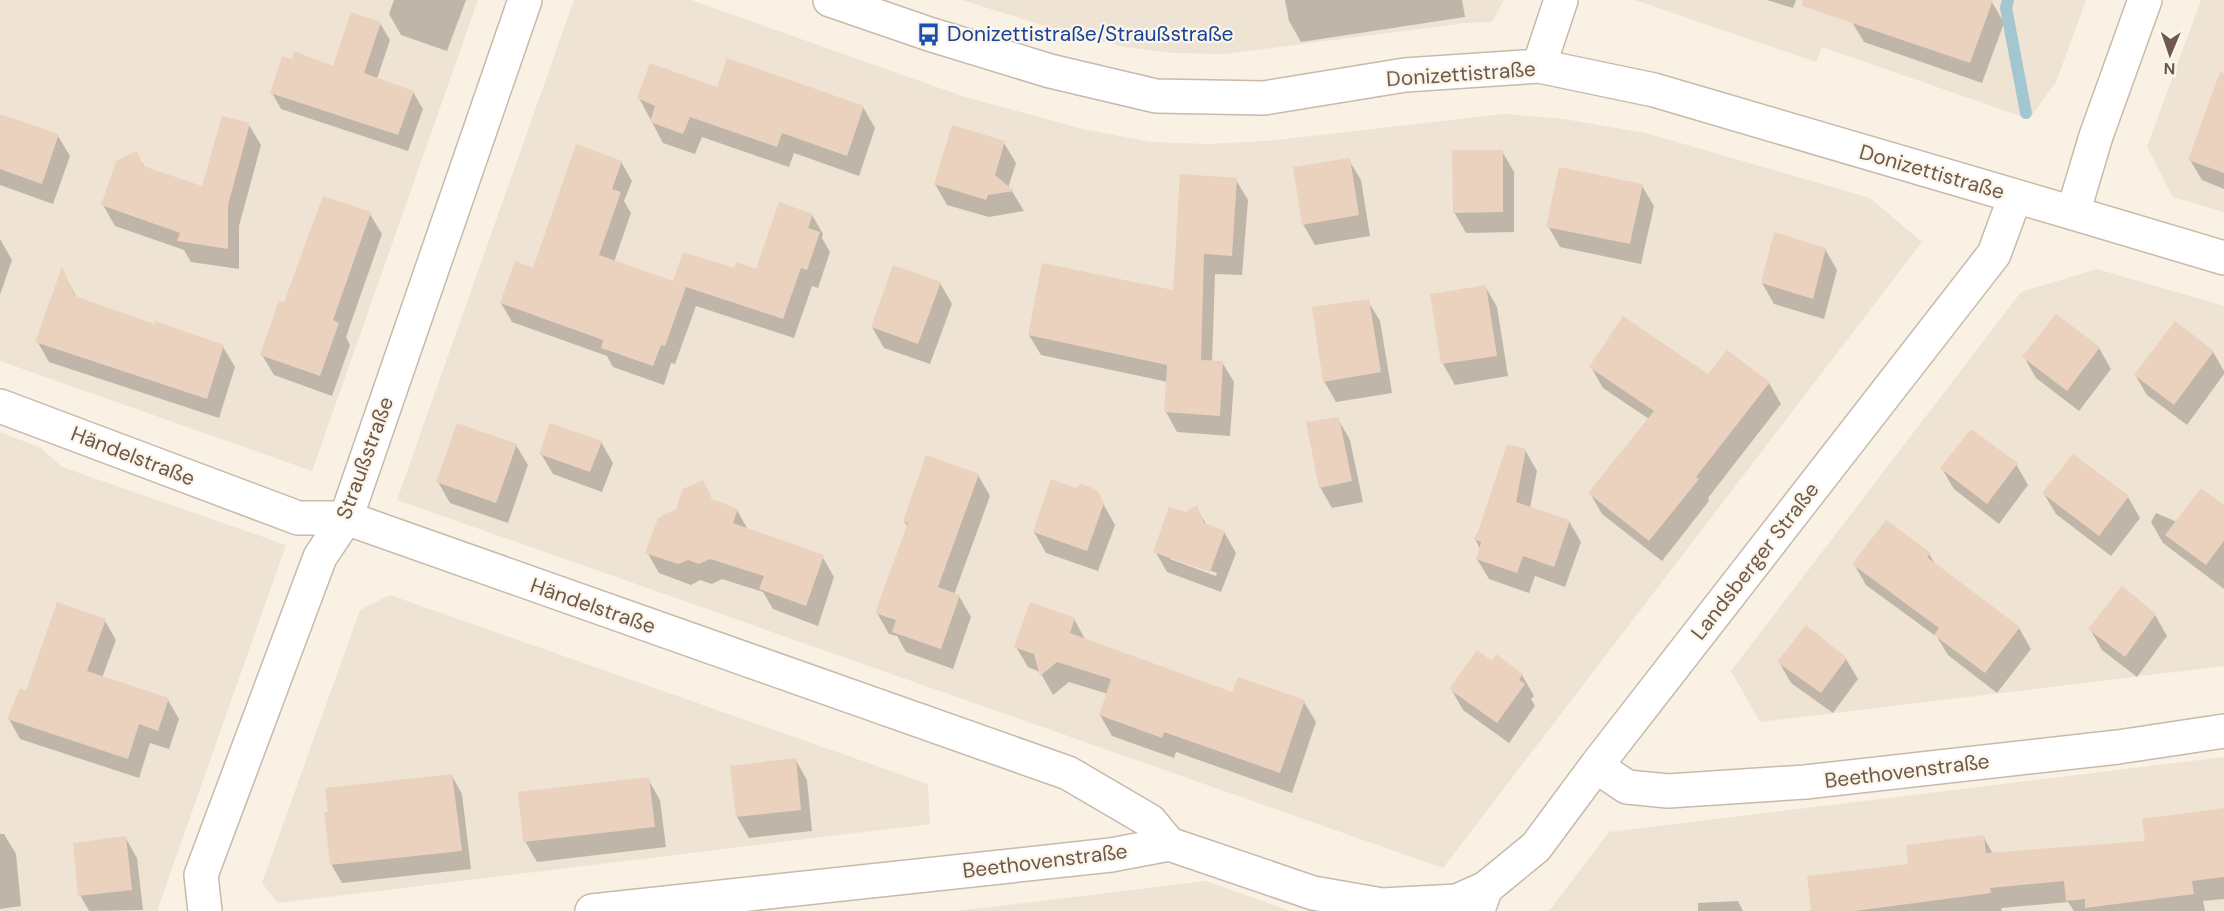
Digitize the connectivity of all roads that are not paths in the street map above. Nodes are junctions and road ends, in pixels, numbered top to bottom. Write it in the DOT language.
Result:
graph roads {
  1 [pos="525,0"];
  2 [pos="830,0"];
  3 [pos="1561,0"];
  4 [pos="2145,0"];
  5 [pos="1539,66"];
  6 [pos="2015,197"];
  7 [pos="2073,213"];
  8 [pos="2224,258"];
  9 [pos="0,406"];
  10 [pos="346,518"];
  11 [pos="2224,731"];
  12 [pos="1596,766"];
  13 [pos="1169,844"];
  14 [pos="1482,899"];
  15 [pos="205,911"];
  16 [pos="592,911"];
  1 -- 10 [label="street, Straußstraße"];
  2 -- 5 [label="street, Donizettistraße"];
  3 -- 5 [label="street"];
  4 -- 7 [label="street"];
  5 -- 6 [label="street, Donizettistraße"];
  6 -- 7 [label="street, Donizettistraße"];
  6 -- 12 [label="street, Landsberger Straße"];
  7 -- 8 [label="street, Donizettistraße"];
  9 -- 10 [label="street, Händelstraße"];
  10 -- 13 [label="street, Händelstraße"];
  10 -- 15 [label="street, Straußstraße"];
  11 -- 12 [label="street, Beethovenstraße"];
  12 -- 14 [label="street, Landsberger Straße"];
  13 -- 14 [label="street, Beethovenstraße"];
  13 -- 16 [label="street, Beethovenstraße"];
}
